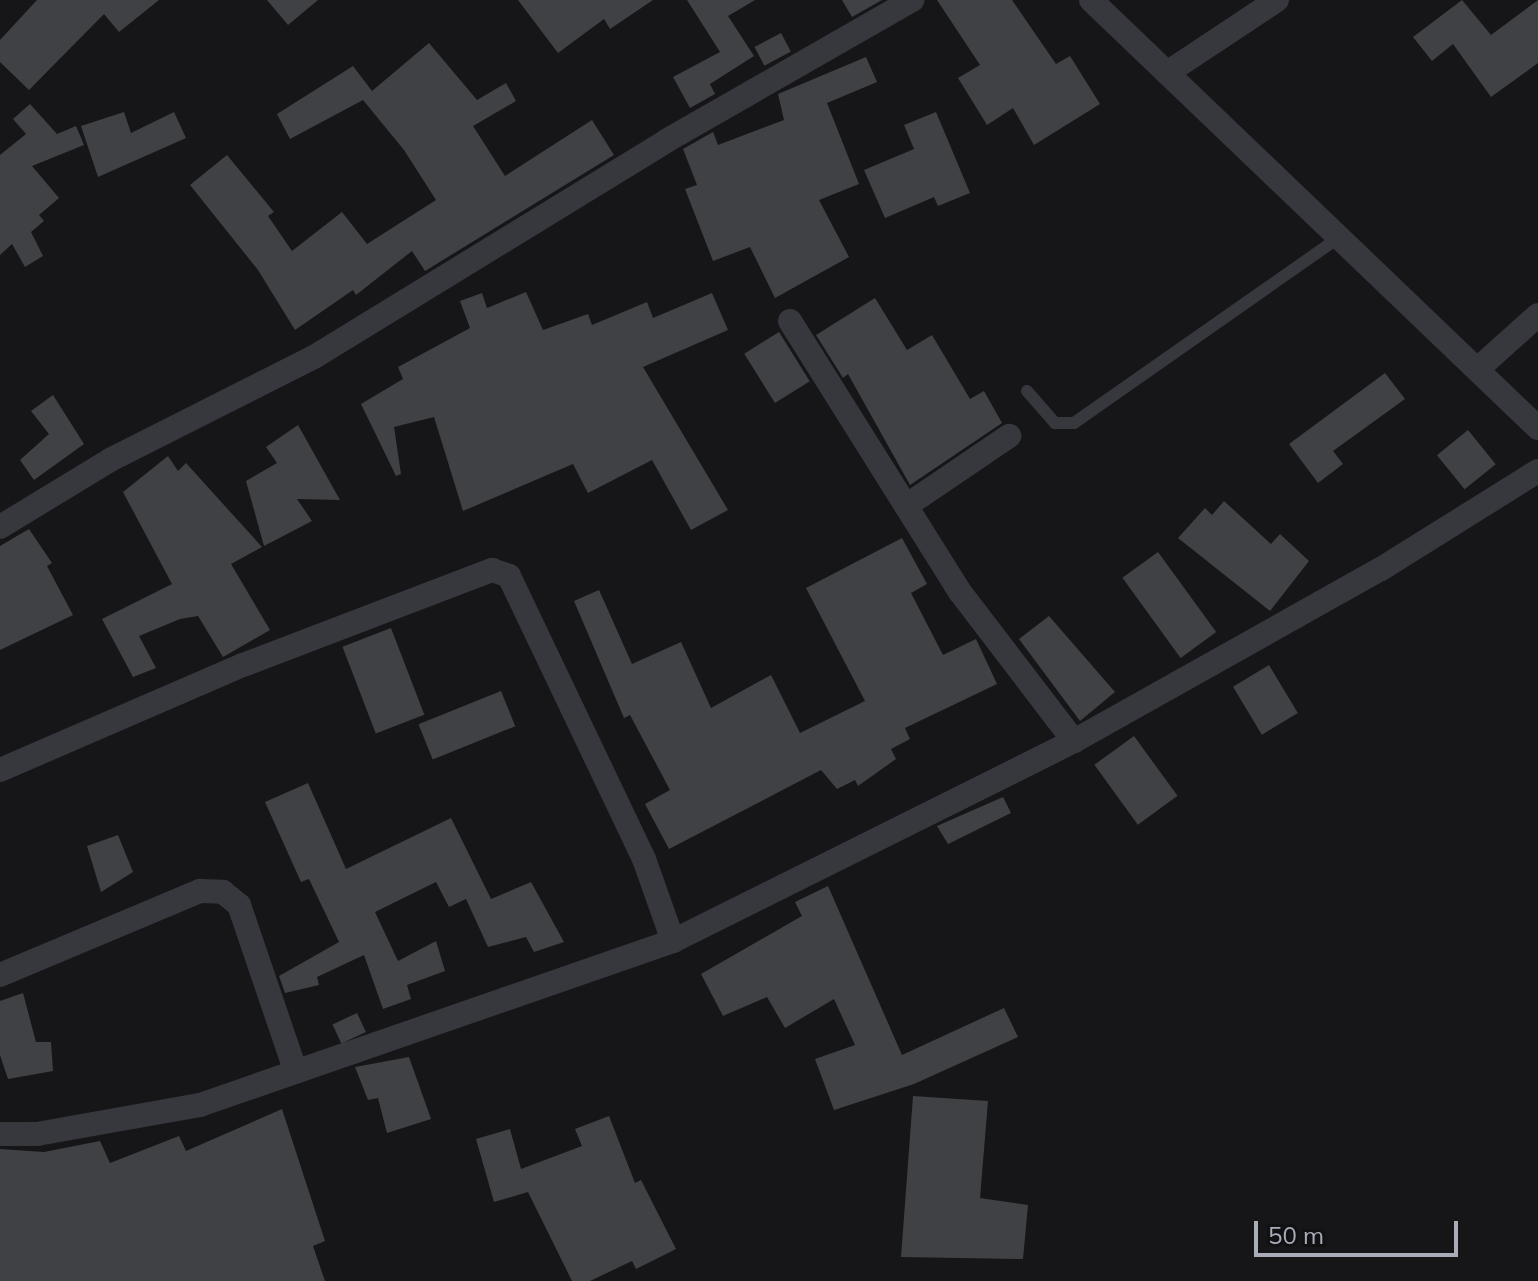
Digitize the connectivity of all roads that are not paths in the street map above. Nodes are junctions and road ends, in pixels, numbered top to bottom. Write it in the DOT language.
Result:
graph roads {
  1 [pos="912,0"];
  2 [pos="1091,0"];
  3 [pos="1277,0"];
  4 [pos="1167,73"];
  5 [pos="1341,236"];
  6 [pos="1538,315"];
  7 [pos="790,321"];
  8 [pos="1480,367"];
  9 [pos="1027,391"];
  10 [pos="1538,428"];
  11 [pos="1009,436"];
  12 [pos="1538,471"];
  13 [pos="906,506"];
  14 [pos="0,527"];
  15 [pos="1074,741"];
  16 [pos="0,770"];
  17 [pos="673,941"];
  18 [pos="0,975"];
  19 [pos="296,1072"];
  20 [pos="0,1134"];
  1 -- 14 [label="street"];
  2 -- 4 [label="street"];
  3 -- 4 [label="street"];
  4 -- 5 [label="street"];
  5 -- 8 [label="street"];
  5 -- 9 [label="lane"];
  6 -- 8 [label="street"];
  7 -- 13 [label="street"];
  8 -- 10 [label="street"];
  11 -- 13 [label="street"];
  12 -- 15 [label="street"];
  13 -- 15 [label="street"];
  15 -- 17 [label="street"];
  16 -- 17 [label="street"];
  17 -- 19 [label="street"];
  18 -- 19 [label="street"];
  19 -- 20 [label="street"];
}
